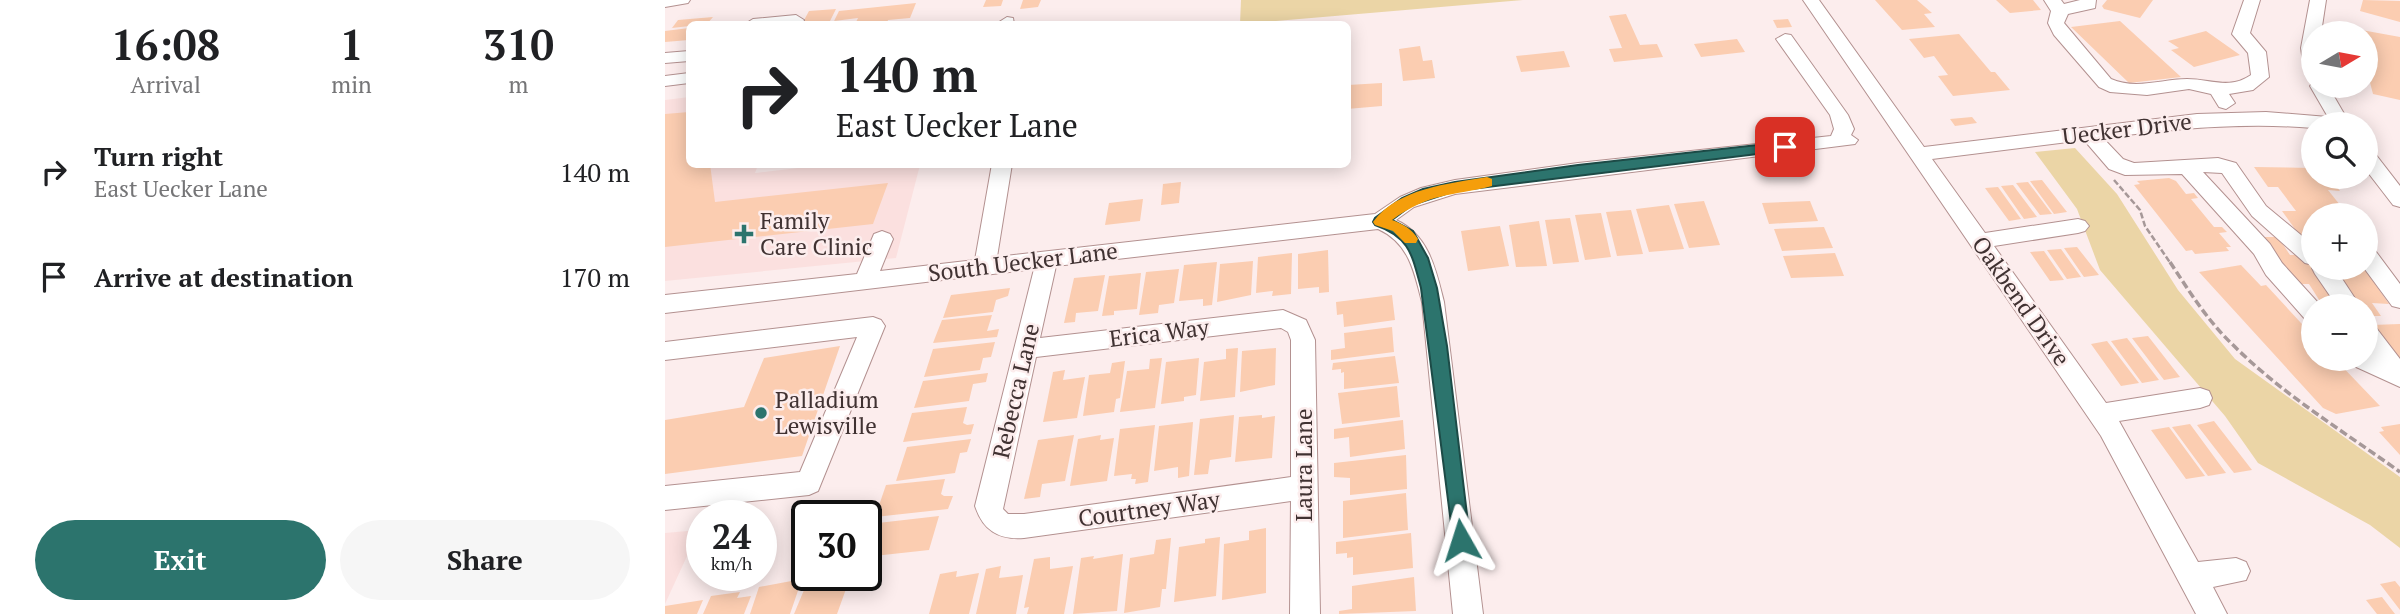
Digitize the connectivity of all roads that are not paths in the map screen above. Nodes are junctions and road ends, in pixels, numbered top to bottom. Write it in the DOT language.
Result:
graph roads {
  1 [pos="682,0"];
  2 [pos="1811,0"];
  3 [pos="2088,0"];
  4 [pos="2252,0"];
  5 [pos="2318,0"];
  6 [pos="665,2"];
  7 [pos="2056,5"];
  8 [pos="796,20"];
  9 [pos="785,21"];
  10 [pos="2314,21"];
  11 [pos="1785,39"];
  12 [pos="686,56"];
  13 [pos="665,58"];
  14 [pos="686,78"];
  15 [pos="665,80"];
  16 [pos="2217,90"];
  17 [pos="686,91"];
  18 [pos="665,93"];
  19 [pos="2238,119"];
  20 [pos="2301,121"];
  21 [pos="2088,133"];
  22 [pos="1918,154"];
  23 [pos="1001,168"];
  24 [pos="2187,168"];
  25 [pos="2378,172"];
  26 [pos="2400,200"];
  27 [pos="1380,222"];
  28 [pos="2078,226"];
  29 [pos="882,239"];
  30 [pos="1980,241"];
  31 [pos="2301,243"];
  32 [pos="1047,260"];
  33 [pos="985,267"];
  34 [pos="2378,271"];
  35 [pos="865,280"];
  36 [pos="2301,299"];
  37 [pos="2400,300"];
  38 [pos="665,304"];
  39 [pos="1291,322"];
  40 [pos="2378,347"];
  41 [pos="1026,349"];
  42 [pos="665,351"];
  43 [pos="2378,366"];
  44 [pos="2399,376"];
  45 [pos="2200,398"];
  46 [pos="2100,414"];
  47 [pos="1304,487"];
  48 [pos="665,498"];
  49 [pos="995,521"];
  50 [pos="2236,571"];
  51 [pos="2191,576"];
  52 [pos="1305,614"];
  53 [pos="1468,614"];
  54 [pos="2212,614"];
  1 -- 6 [label="street"];
  2 -- 22 [label="street, Oakbend Drive"];
  3 -- 7 [label="street"];
  4 -- 16 [label="street"];
  5 -- 10 [label="street"];
  7 -- 16 [label="street"];
  8 -- 9 [label="street"];
  11 -- 27 [label="street"];
  12 -- 13 [label="street"];
  14 -- 15 [label="street"];
  16 -- 19 [label="street"];
  17 -- 18 [label="street"];
  19 -- 20 [label="street, Uecker Drive"];
  19 -- 21 [label="street, Uecker Drive"];
  21 -- 22 [label="street, Uecker Drive"];
  21 -- 24 [label="street"];
  22 -- 30 [label="street, Oakbend Drive"];
  23 -- 33 [label="street"];
  24 -- 31 [label="street"];
  24 -- 36 [label="street"];
  25 -- 26 [label="street"];
  27 -- 32 [label="street, South Uecker Lane"];
  27 -- 53 [label="street"];
  28 -- 30 [label="street"];
  29 -- 35 [label="street"];
  30 -- 46 [label="street, Oakbend Drive"];
  32 -- 33 [label="street, South Uecker Lane"];
  32 -- 41 [label="street, Rebecca Lane"];
  33 -- 35 [label="street, South Uecker Lane"];
  34 -- 37 [label="street"];
  35 -- 38 [label="street, South Uecker Lane"];
  39 -- 41 [label="street, Erica Way"];
  39 -- 47 [label="street, Laura Lane"];
  40 -- 44 [label="street"];
  41 -- 49 [label="street, Rebecca Lane"];
  42 -- 48 [label="street"];
  43 -- 44 [label="street"];
  45 -- 46 [label="street"];
  46 -- 51 [label="street, Oakbend Drive"];
  47 -- 49 [label="street, Courtney Way"];
  47 -- 52 [label="street, Laura Lane"];
  50 -- 51 [label="street"];
  51 -- 54 [label="street, Oakbend Drive"];
}
